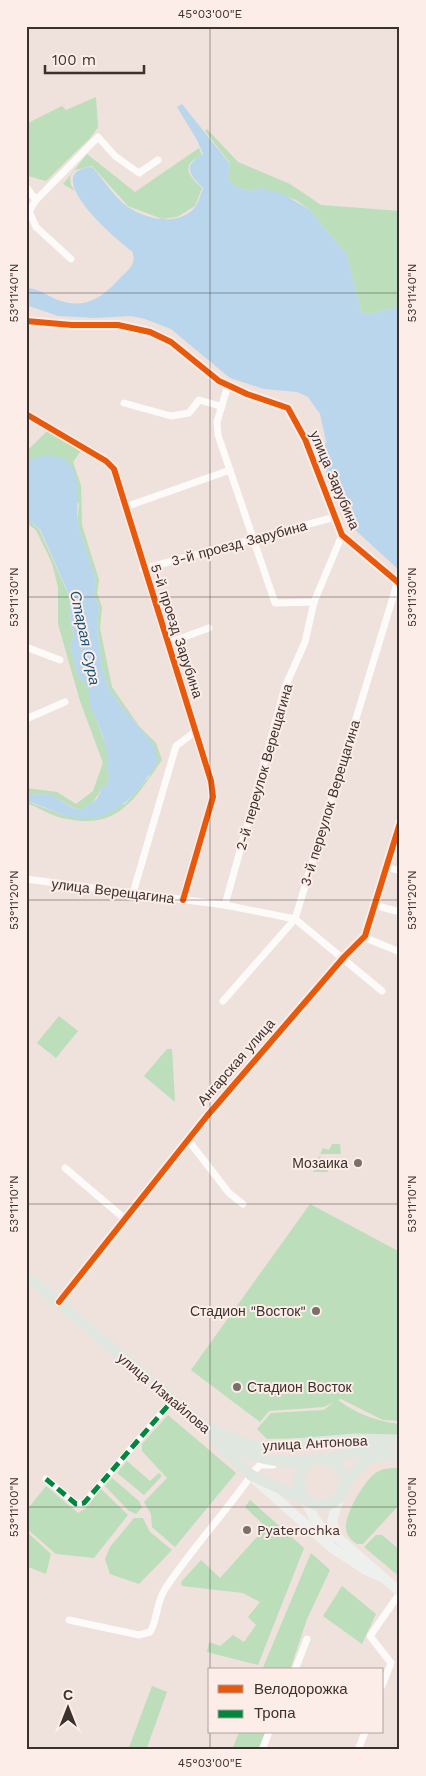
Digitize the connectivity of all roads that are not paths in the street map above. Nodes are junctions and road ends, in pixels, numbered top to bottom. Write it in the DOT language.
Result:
graph roads {
  1 [pos="158,160"];
  2 [pos="26,187"];
  3 [pos="36,200"];
  4 [pos="71,259"];
  5 [pos="26,321"];
  6 [pos="228,385"];
  7 [pos="124,403"];
  8 [pos="220,406"];
  9 [pos="26,414"];
  10 [pos="230,470"];
  11 [pos="125,507"];
  12 [pos="335,517"];
  13 [pos="342,535"];
  14 [pos="252,539"];
  15 [pos="143,569"];
  16 [pos="398,584"];
  17 [pos="314,602"];
  18 [pos="210,628"];
  19 [pos="168,643"];
  20 [pos="26,647"];
  21 [pos="60,660"];
  22 [pos="65,702"];
  23 [pos="26,719"];
  24 [pos="196,731"];
  25 [pos="399,830"];
  26 [pos="386,867"];
  27 [pos="400,871"];
  28 [pos="26,879"];
  29 [pos="132,893"];
  30 [pos="183,900"];
  31 [pos="225,905"];
  32 [pos="374,905"];
  33 [pos="400,912"];
  34 [pos="295,919"];
  35 [pos="363,937"];
  36 [pos="400,952"];
  37 [pos="344,957"];
  38 [pos="382,991"];
  39 [pos="223,1001"];
  40 [pos="188,1140"];
  41 [pos="65,1168"];
  42 [pos="243,1204"];
  43 [pos="125,1219"];
  44 [pos="26,1275"];
  45 [pos="59,1302"];
  46 [pos="172,1401"];
  47 [pos="208,1429"];
  48 [pos="400,1440"];
  49 [pos="400,1444"];
  50 [pos="400,1454"];
  51 [pos="328,1459"];
  52 [pos="312,1460"];
  53 [pos="287,1462"];
  54 [pos="251,1475"];
  55 [pos="46,1479"];
  56 [pos="342,1492"];
  57 [pos="306,1499"];
  58 [pos="342,1554"];
  59 [pos="381,1577"];
  60 [pos="400,1592"];
  61 [pos="69,1620"];
  62 [pos="307,1639"];
  63 [pos="296,1668"];
  64 [pos="384,1681"];
  65 [pos="268,1734"];
  66 [pos="364,1734"];
  67 [pos="262,1750"];
  68 [pos="358,1750"];
  1 -- 3 [label="street"];
  2 -- 3 [label="street"];
  3 -- 4 [label="street"];
  5 -- 6 [label="street, улица Зарубина"];
  6 -- 8 [label="street"];
  6 -- 12 [label="street, улица Зарубина"];
  7 -- 8 [label="street"];
  8 -- 10 [label="street"];
  9 -- 11 [label="street, 5-й проезд Зарубина"];
  10 -- 11 [label="street"];
  10 -- 14 [label="street"];
  11 -- 15 [label="street, 5-й проезд Зарубина"];
  12 -- 13 [label="street, улица Зарубина"];
  12 -- 14 [label="street, 3-й проезд Зарубина"];
  13 -- 16 [label="street, улица Зарубина"];
  13 -- 17 [label="street, 2-й переулок Верещагина"];
  14 -- 15 [label="street, 3-й проезд Зарубина"];
  14 -- 17 [label="street"];
  15 -- 19 [label="street, 5-й проезд Зарубина"];
  16 -- 34 [label="street, 3-й переулок Верещагина"];
  17 -- 31 [label="street, 2-й переулок Верещагина"];
  18 -- 19 [label="street"];
  19 -- 24 [label="street, 5-й проезд Зарубина"];
  20 -- 21 [label="street"];
  22 -- 23 [label="street"];
  24 -- 29 [label="street"];
  24 -- 30 [label="street, 5-й проезд Зарубина"];
  25 -- 26 [label="street, Ангарская улица"];
  26 -- 27 [label="street"];
  26 -- 32 [label="street, Ангарская улица"];
  28 -- 29 [label="street, улица Верещагина"];
  29 -- 30 [label="street, улица Верещагина"];
  30 -- 31 [label="street, улица Верещагина"];
  31 -- 34 [label="street, улица Верещагина"];
  32 -- 33 [label="street"];
  32 -- 35 [label="street, Ангарская улица"];
  34 -- 37 [label="street, улица Верещагина"];
  34 -- 39 [label="street, 3-й переулок Верещагина"];
  35 -- 36 [label="street"];
  35 -- 37 [label="street, Ангарская улица"];
  37 -- 38 [label="street, улица Верещагина"];
  37 -- 40 [label="street, Ангарская улица"];
  40 -- 42 [label="street"];
  40 -- 43 [label="street, Ангарская улица"];
  41 -- 43 [label="street"];
  43 -- 45 [label="street, Ангарская улица"];
  44 -- 45 [label="main road, улица Измайлова"];
  45 -- 46 [label="main road, улица Измайлова"];
  46 -- 47 [label="main road, улица Измайлова"];
  46 -- 55 [label="street"];
  47 -- 48 [label="main road, улица Антонова"];
  47 -- 53 [label="main road"];
  47 -- 54 [label="main road, улица Измайлова"];
  49 -- 51 [label="main road"];
  50 -- 56 [label="main road"];
  51 -- 52 [label="main road"];
  51 -- 56 [label="main road"];
  52 -- 53 [label="main road"];
  52 -- 57 [label="main road"];
  53 -- 54 [label="street"];
  54 -- 57 [label="main road"];
  54 -- 58 [label="street, улица Измайлова"];
  54 -- 61 [label="street"];
  56 -- 57 [label="main road"];
  56 -- 59 [label="street, улица Измайлова"];
  57 -- 58 [label="street, улица Измайлова"];
  58 -- 59 [label="street, улица Измайлова"];
  59 -- 60 [label="street, улица Измайлова"];
  60 -- 64 [label="street"];
  62 -- 63 [label="street"];
  65 -- 67 [label="street"];
  66 -- 68 [label="street"];
}
